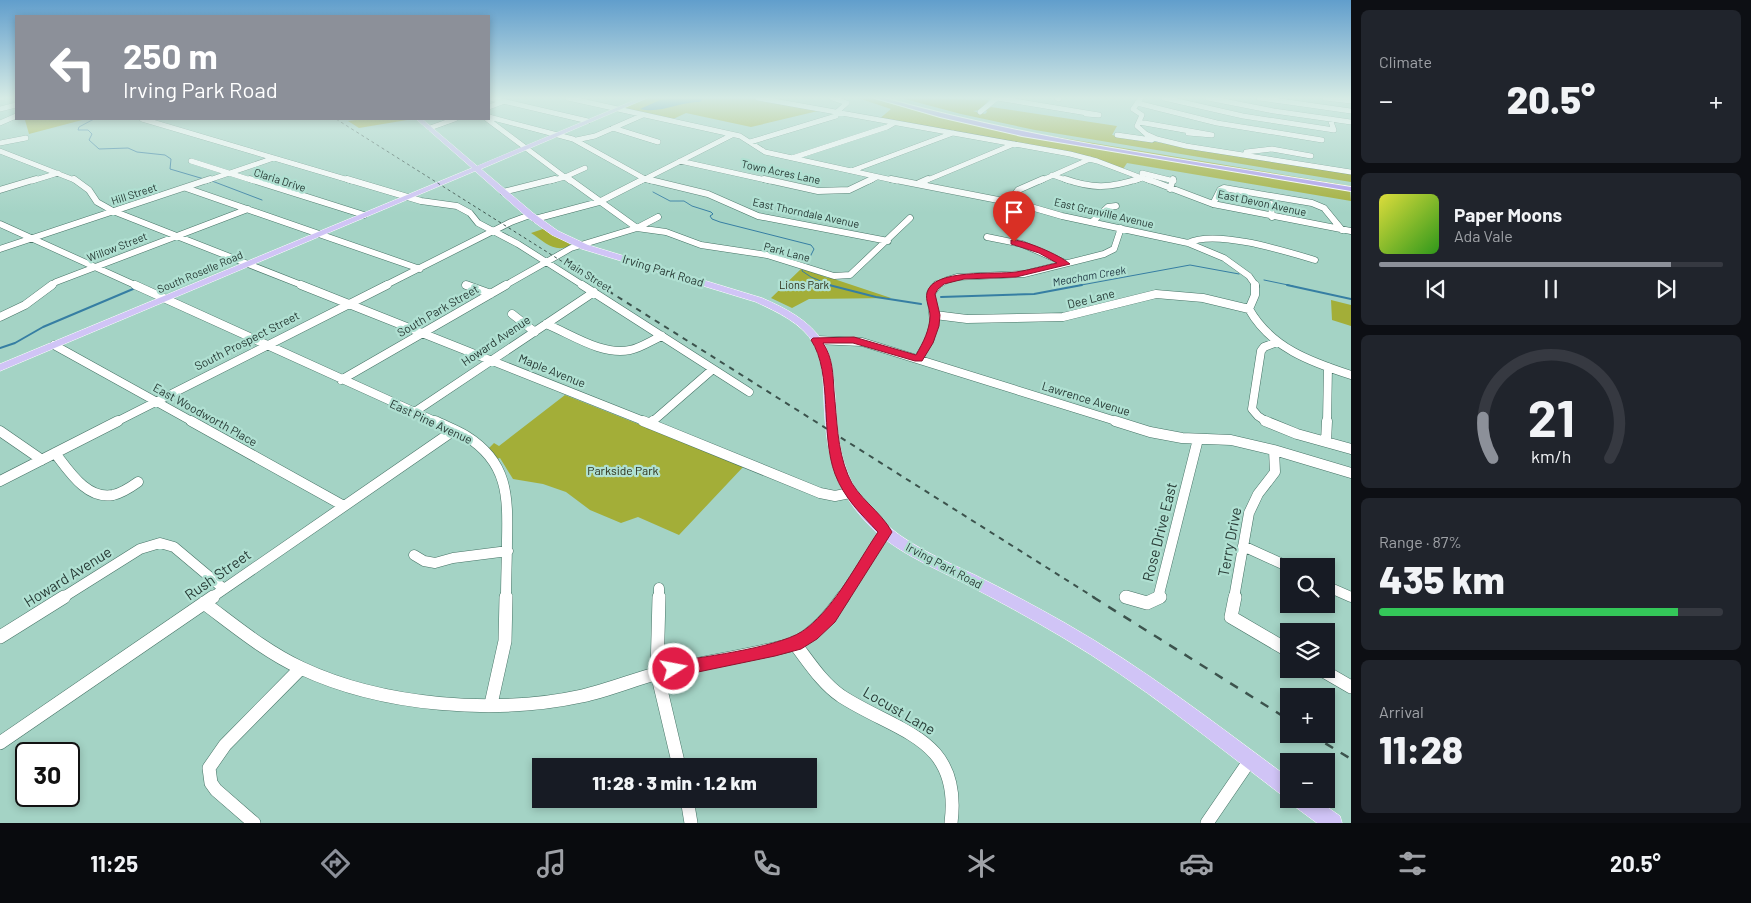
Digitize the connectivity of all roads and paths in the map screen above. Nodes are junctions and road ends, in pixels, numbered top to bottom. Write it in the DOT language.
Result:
graph roads {
  1 [pos="201,136"];
  2 [pos="440,136"];
  3 [pos="510,136"];
  4 [pos="550,136"];
  5 [pos="564,136"];
  6 [pos="591,136"];
  7 [pos="640,136"];
  8 [pos="727,136"];
  9 [pos="737,136"];
  10 [pos="769,136"];
  11 [pos="858,136"];
  12 [pos="943,136"];
  13 [pos="971,136"];
  14 [pos="1039,136"];
  15 [pos="1066,136"];
  16 [pos="1125,136"];
  17 [pos="1152,136"];
  18 [pos="1186,136"];
  19 [pos="1300,136"];
  20 [pos="26,138"];
  21 [pos="1157,139"];
  22 [pos="576,140"];
  23 [pos="1322,140"];
  24 [pos="658,142"];
  25 [pos="750,142"];
  26 [pos="1186,142"];
  27 [pos="0,143"];
  28 [pos="1014,144"];
  29 [pos="524,148"];
  30 [pos="1266,150"];
  31 [pos="0,151"];
  32 [pos="1236,154"];
  33 [pos="1311,156"];
  34 [pos="274,158"];
  35 [pos="792,158"];
  36 [pos="1090,159"];
  37 [pos="1268,159"];
  38 [pos="191,161"];
  39 [pos="680,161"];
  40 [pos="476,168"];
  41 [pos="585,168"];
  42 [pos="850,172"];
  43 [pos="1351,172"];
  44 [pos="58,173"];
  45 [pos="229,174"];
  46 [pos="1132,174"];
  47 [pos="1052,175"];
  48 [pos="565,177"];
  49 [pos="877,177"];
  50 [pos="1143,178"];
  51 [pos="645,179"];
  52 [pos="919,184"];
  53 [pos="1351,184"];
  54 [pos="186,188"];
  55 [pos="1170,189"];
  56 [pos="1351,189"];
  57 [pos="0,190"];
  58 [pos="503,192"];
  59 [pos="93,196"];
  60 [pos="408,197"];
  61 [pos="599,202"];
  62 [pos="1009,202"];
  63 [pos="1213,204"];
  64 [pos="1271,204"];
  65 [pos="1116,206"];
  66 [pos="248,209"];
  67 [pos="113,212"];
  68 [pos="364,215"];
  69 [pos="1272,216"];
  70 [pos="532,217"];
  71 [pos="658,217"];
  72 [pos="910,218"];
  73 [pos="1092,222"];
  74 [pos="0,224"];
  75 [pos="637,228"];
  76 [pos="1121,228"];
  77 [pos="1342,230"];
  78 [pos="493,231"];
  79 [pos="1351,231"];
  80 [pos="319,234"];
  81 [pos="175,236"];
  82 [pos="987,237"];
  83 [pos="31,238"];
  84 [pos="888,241"];
  85 [pos="1188,243"];
  86 [pos="579,245"];
  87 [pos="0,249"];
  88 [pos="1315,260"];
  89 [pos="546,262"];
  90 [pos="1065,264"];
  91 [pos="246,265"];
  92 [pos="93,267"];
  93 [pos="420,269"];
  94 [pos="466,285"];
  95 [pos="594,292"];
  96 [pos="490,294"];
  97 [pos="164,299"];
  98 [pos="349,305"];
  99 [pos="1249,309"];
  100 [pos="512,314"];
  101 [pos="1,315"];
  102 [pos="935,315"];
  103 [pos="546,324"];
  104 [pos="535,332"];
  105 [pos="422,333"];
  106 [pos="662,336"];
  107 [pos="816,340"];
  108 [pos="1277,342"];
  109 [pos="54,345"];
  110 [pos="265,346"];
  111 [pos="918,359"];
  112 [pos="492,360"];
  113 [pos="1328,367"];
  114 [pos="0,368"];
  115 [pos="713,369"];
  116 [pos="1351,375"];
  117 [pos="341,380"];
  118 [pos="749,392"];
  119 [pos="155,402"];
  120 [pos="413,413"];
  121 [pos="650,424"];
  122 [pos="0,431"];
  123 [pos="453,431"];
  124 [pos="1198,439"];
  125 [pos="1326,442"];
  126 [pos="1351,449"];
  127 [pos="1274,450"];
  128 [pos="54,453"];
  129 [pos="42,460"];
  130 [pos="1351,473"];
  131 [pos="0,481"];
  132 [pos="138,482"];
  133 [pos="850,493"];
  134 [pos="344,506"];
  135 [pos="885,532"];
  136 [pos="1244,546"];
  137 [pos="508,551"];
  138 [pos="414,555"];
  139 [pos="1280,563"];
  140 [pos="659,588"];
  141 [pos="224,589"];
  142 [pos="1335,590"];
  143 [pos="1126,597"];
  144 [pos="1351,597"];
  145 [pos="204,603"];
  146 [pos="0,637"];
  147 [pos="796,644"];
  148 [pos="1280,646"];
  149 [pos="301,668"];
  150 [pos="657,673"];
  151 [pos="1335,678"];
  152 [pos="1351,687"];
  153 [pos="491,704"];
  154 [pos="0,743"];
  155 [pos="678,758"];
  156 [pos="1250,760"];
  157 [pos="1280,783"];
  158 [pos="689,808"];
  159 [pos="1313,808"];
  160 [pos="254,823"];
  161 [pos="691,823"];
  162 [pos="951,823"];
  163 [pos="1207,823"];
  164 [pos="1333,823"];
  1 -- 34 [label="street"];
  2 -- 40 [label="main road, Irving Park Road"];
  3 -- 29 [label="street"];
  4 -- 29 [label="main road, South Roselle Road"];
  5 -- 22 [label="street, East Thorndale Avenue"];
  6 -- 22 [label="street"];
  7 -- 24 [label="street"];
  8 -- 39 [label="street, South Prospect Street"];
  9 -- 25 [label="street, East Granville Avenue"];
  10 -- 25 [label="street"];
  11 -- 35 [label="street"];
  12 -- 42 [label="street"];
  13 -- 28 [label="street, East Devon Avenue"];
  14 -- 56 [label="highway"];
  15 -- 53 [label="highway"];
  16 -- 21 [label="street"];
  17 -- 21 [label="street"];
  18 -- 26 [label="street"];
  19 -- 23 [label="street"];
  20 -- 27 [label="street"];
  21 -- 32 [label="street"];
  22 -- 51 [label="street, East Thorndale Avenue"];
  25 -- 35 [label="street, East Granville Avenue"];
  28 -- 36 [label="street, East Devon Avenue"];
  28 -- 52 [label="street"];
  29 -- 40 [label="main road, South Roselle Road"];
  29 -- 48 [label="street"];
  30 -- 32 [label="street"];
  30 -- 33 [label="street"];
  30 -- 37 [label="street"];
  31 -- 44 [label="street"];
  32 -- 37 [label="street"];
  34 -- 45 [label="street, Hill Street"];
  34 -- 60 [label="street"];
  35 -- 42 [label="street, East Granville Avenue"];
  36 -- 46 [label="street, East Devon Avenue"];
  36 -- 47 [label="street"];
  37 -- 43 [label="street"];
  38 -- 45 [label="street, Claria Drive"];
  39 -- 49 [label="street, Town Acres Lane"];
  39 -- 51 [label="street, South Prospect Street"];
  40 -- 58 [label="main road, Irving Park Road"];
  40 -- 60 [label="main road, South Roselle Road"];
  41 -- 48 [label="street"];
  42 -- 49 [label="street, East Granville Avenue"];
  44 -- 57 [label="street"];
  44 -- 59 [label="street"];
  45 -- 54 [label="street, Hill Street"];
  45 -- 68 [label="street, Claria Drive"];
  46 -- 50 [label="street, East Devon Avenue"];
  46 -- 55 [label="street, East Devon Avenue"];
  47 -- 50 [label="street"];
  47 -- 62 [label="street"];
  48 -- 58 [label="street"];
  48 -- 61 [label="street"];
  49 -- 52 [label="street, East Granville Avenue"];
  50 -- 55 [label="street, East Devon Avenue"];
  51 -- 61 [label="street, South Prospect Street"];
  51 -- 84 [label="street, East Thorndale Avenue"];
  52 -- 62 [label="street, East Granville Avenue"];
  54 -- 66 [label="street"];
  54 -- 67 [label="street, Hill Street"];
  55 -- 63 [label="street, East Devon Avenue"];
  58 -- 70 [label="main road, Irving Park Road"];
  59 -- 67 [label="street"];
  60 -- 68 [label="main road, South Roselle Road"];
  60 -- 78 [label="street, Main Street"];
  61 -- 70 [label="street, South Prospect Street"];
  61 -- 75 [label="street"];
  62 -- 73 [label="street, East Granville Avenue"];
  63 -- 69 [label="street, East Devon Avenue"];
  63 -- 77 [label="street"];
  64 -- 69 [label="street"];
  65 -- 73 [label="street"];
  66 -- 80 [label="street"];
  66 -- 81 [label="street, Willow Street"];
  67 -- 81 [label="street"];
  67 -- 83 [label="street, Hill Street"];
  68 -- 80 [label="main road, South Roselle Road"];
  69 -- 77 [label="street, East Devon Avenue"];
  70 -- 78 [label="street, South Prospect Street"];
  70 -- 86 [label="main road, Irving Park Road"];
  71 -- 75 [label="street"];
  72 -- 84 [label="street, Park Lane"];
  73 -- 76 [label="street, East Granville Avenue"];
  74 -- 83 [label="street"];
  75 -- 84 [label="street, Park Lane"];
  75 -- 86 [label="street"];
  76 -- 85 [label="street, East Granville Avenue"];
  76 -- 90 [label="street"];
  77 -- 79 [label="street, East Devon Avenue"];
  78 -- 89 [label="street, Main Street"];
  78 -- 93 [label="street, South Prospect Street"];
  80 -- 91 [label="main road, South Roselle Road"];
  80 -- 93 [label="street"];
  81 -- 91 [label="street"];
  81 -- 92 [label="street, Willow Street"];
  82 -- 90 [label="street"];
  83 -- 87 [label="street, Hill Street"];
  83 -- 92 [label="street"];
  85 -- 88 [label="street"];
  85 -- 99 [label="street, East Granville Avenue"];
  86 -- 89 [label="street"];
  86 -- 107 [label="main road, Irving Park Road"];
  89 -- 95 [label="street, Main Street"];
  89 -- 96 [label="street, South Park Street"];
  90 -- 102 [label="street"];
  91 -- 97 [label="main road, South Roselle Road"];
  91 -- 98 [label="street, Maple Avenue"];
  92 -- 97 [label="street"];
  92 -- 101 [label="street, Willow Street"];
  93 -- 98 [label="street, South Prospect Street"];
  94 -- 96 [label="street"];
  95 -- 103 [label="street, Howard Avenue"];
  95 -- 106 [label="street, Main Street"];
  96 -- 105 [label="street, South Park Street"];
  97 -- 109 [label="main road, South Roselle Road"];
  97 -- 110 [label="street, East Pine Avenue"];
  98 -- 105 [label="street, Maple Avenue"];
  98 -- 110 [label="street, South Prospect Street"];
  99 -- 102 [label="street, Dee Lane"];
  99 -- 108 [label="street"];
  100 -- 104 [label="street"];
  102 -- 111 [label="street"];
  103 -- 104 [label="street, Howard Avenue"];
  103 -- 106 [label="street"];
  104 -- 112 [label="street, Howard Avenue"];
  105 -- 112 [label="street, Maple Avenue"];
  105 -- 117 [label="street, South Park Street"];
  106 -- 115 [label="street, Main Street"];
  107 -- 111 [label="street, Lawrence Avenue"];
  107 -- 133 [label="main road, Irving Park Road"];
  108 -- 113 [label="street"];
  108 -- 125 [label="street"];
  109 -- 114 [label="main road, South Roselle Road"];
  109 -- 119 [label="street, East Woodworth Place"];
  110 -- 117 [label="street, East Pine Avenue"];
  110 -- 119 [label="street, South Prospect Street"];
  111 -- 124 [label="street, Lawrence Avenue"];
  112 -- 120 [label="street, Howard Avenue"];
  112 -- 121 [label="street, Maple Avenue"];
  113 -- 116 [label="street"];
  113 -- 125 [label="street"];
  115 -- 118 [label="street, Main Street"];
  115 -- 121 [label="street"];
  117 -- 120 [label="street, East Pine Avenue"];
  119 -- 128 [label="street, South Prospect Street"];
  119 -- 134 [label="street, East Woodworth Place"];
  120 -- 123 [label="street, East Pine Avenue"];
  121 -- 133 [label="street, Maple Avenue"];
  122 -- 129 [label="street"];
  123 -- 134 [label="street, Rush Street"];
  123 -- 137 [label="street, East Pine Avenue"];
  124 -- 127 [label="street, Lawrence Avenue"];
  124 -- 143 [label="street, Rose Drive East"];
  125 -- 126 [label="street"];
  127 -- 130 [label="street, Lawrence Avenue"];
  127 -- 136 [label="street, Terry Drive"];
  128 -- 129 [label="street, South Prospect Street"];
  128 -- 132 [label="street"];
  129 -- 131 [label="street, South Prospect Street"];
  133 -- 135 [label="main road, Irving Park Road"];
  134 -- 141 [label="street, Rush Street"];
  135 -- 147 [label="street"];
  135 -- 156 [label="main road, Irving Park Road"];
  136 -- 139 [label="street"];
  136 -- 148 [label="street, Terry Drive"];
  137 -- 138 [label="street"];
  137 -- 153 [label="street, East Pine Avenue"];
  140 -- 150 [label="street"];
  141 -- 145 [label="street, Rush Street"];
  141 -- 146 [label="street, Howard Avenue"];
  142 -- 144 [label="street"];
  145 -- 149 [label="street"];
  145 -- 154 [label="street, Rush Street"];
  147 -- 150 [label="street"];
  147 -- 162 [label="street, Locust Lane"];
  149 -- 153 [label="street"];
  149 -- 160 [label="street"];
  150 -- 153 [label="street"];
  150 -- 155 [label="street"];
  151 -- 152 [label="street"];
  156 -- 157 [label="main road, Irving Park Road"];
  156 -- 163 [label="street"];
  158 -- 161 [label="street"];
  159 -- 164 [label="main road"];
}
